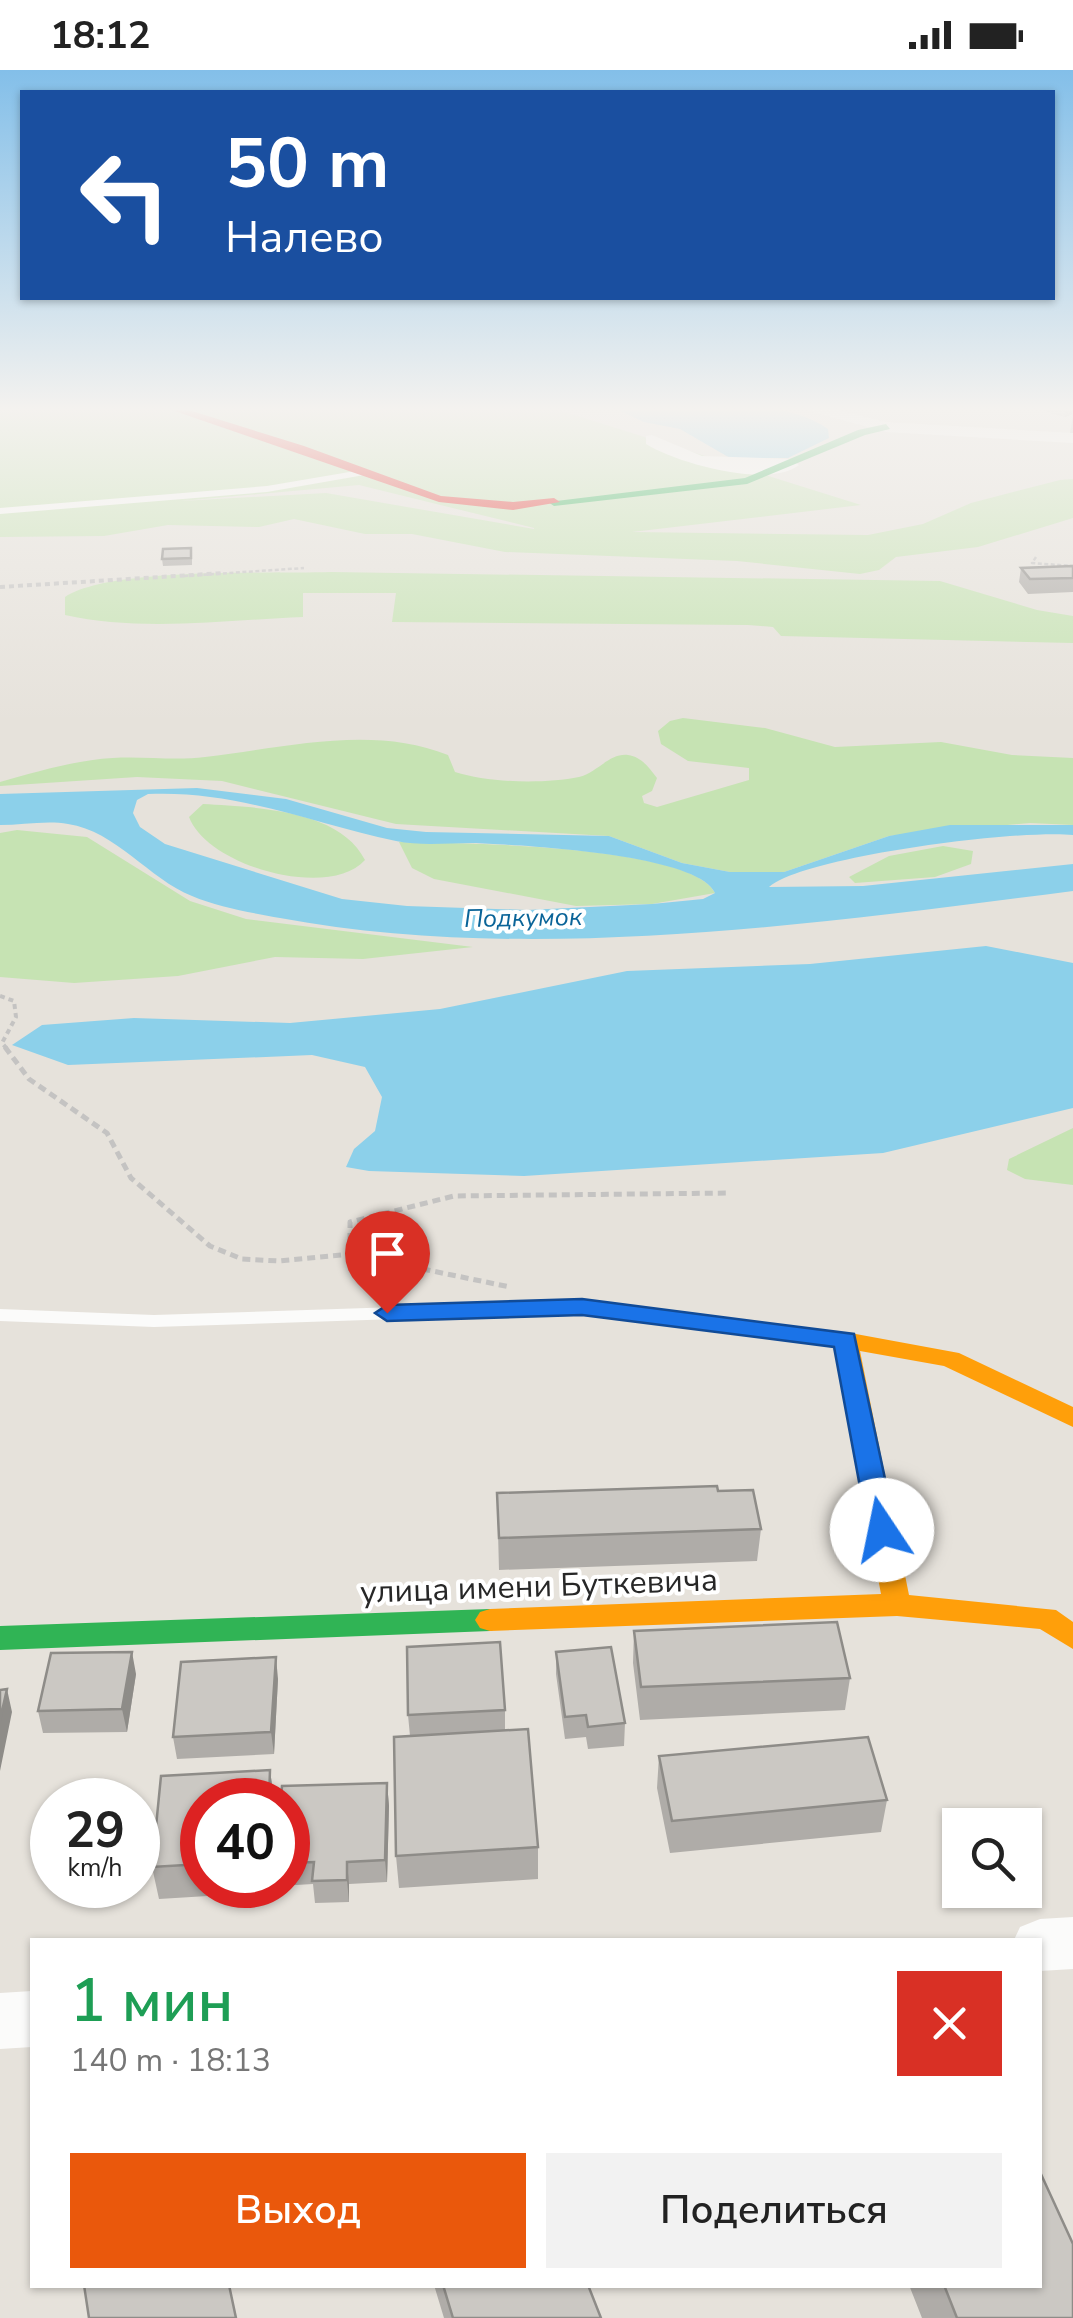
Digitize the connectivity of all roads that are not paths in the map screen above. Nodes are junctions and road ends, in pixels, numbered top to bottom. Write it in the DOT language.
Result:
graph roads {
  1 [pos="0,1315"];
  2 [pos="845,1340"];
  3 [pos="1073,1418"];
  4 [pos="897,1605"];
  5 [pos="1073,1637"];
  6 [pos="0,1638"];
  7 [pos="1073,1943"];
  8 [pos="1042,1945"];
  9 [pos="30,2019"];
  10 [pos="0,2021"];
  1 -- 2 [label="lane"];
  2 -- 3 [label="street"];
  2 -- 4 [label="street"];
  4 -- 5 [label="street, улица имени Буткевича"];
  4 -- 6 [label="street, улица имени Буткевича"];
  7 -- 8 [label="street"];
  9 -- 10 [label="street"];
}
